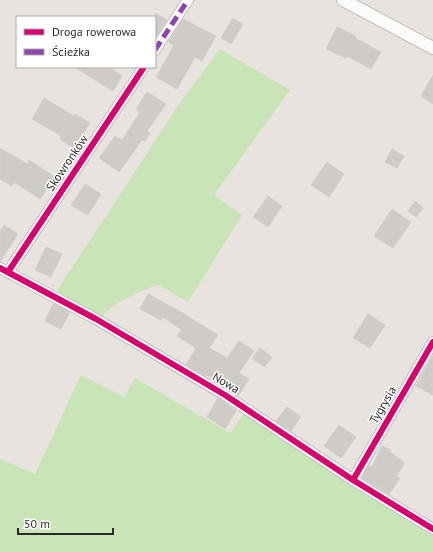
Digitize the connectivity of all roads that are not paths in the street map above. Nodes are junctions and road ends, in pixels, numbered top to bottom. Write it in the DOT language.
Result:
graph roads {
  1 [pos="188,0"];
  2 [pos="343,0"];
  3 [pos="156,48"];
  4 [pos="433,48"];
  5 [pos="143,68"];
  6 [pos="4,270"];
  7 [pos="433,342"];
  8 [pos="353,480"];
  9 [pos="433,529"];
  1 -- 3 [label="street"];
  2 -- 4 [label="street"];
  5 -- 6 [label="street, Skowronków"];
  6 -- 8 [label="street, Nowa"];
  7 -- 8 [label="street, Tygrysia"];
  8 -- 9 [label="street, Nowa"];
}
